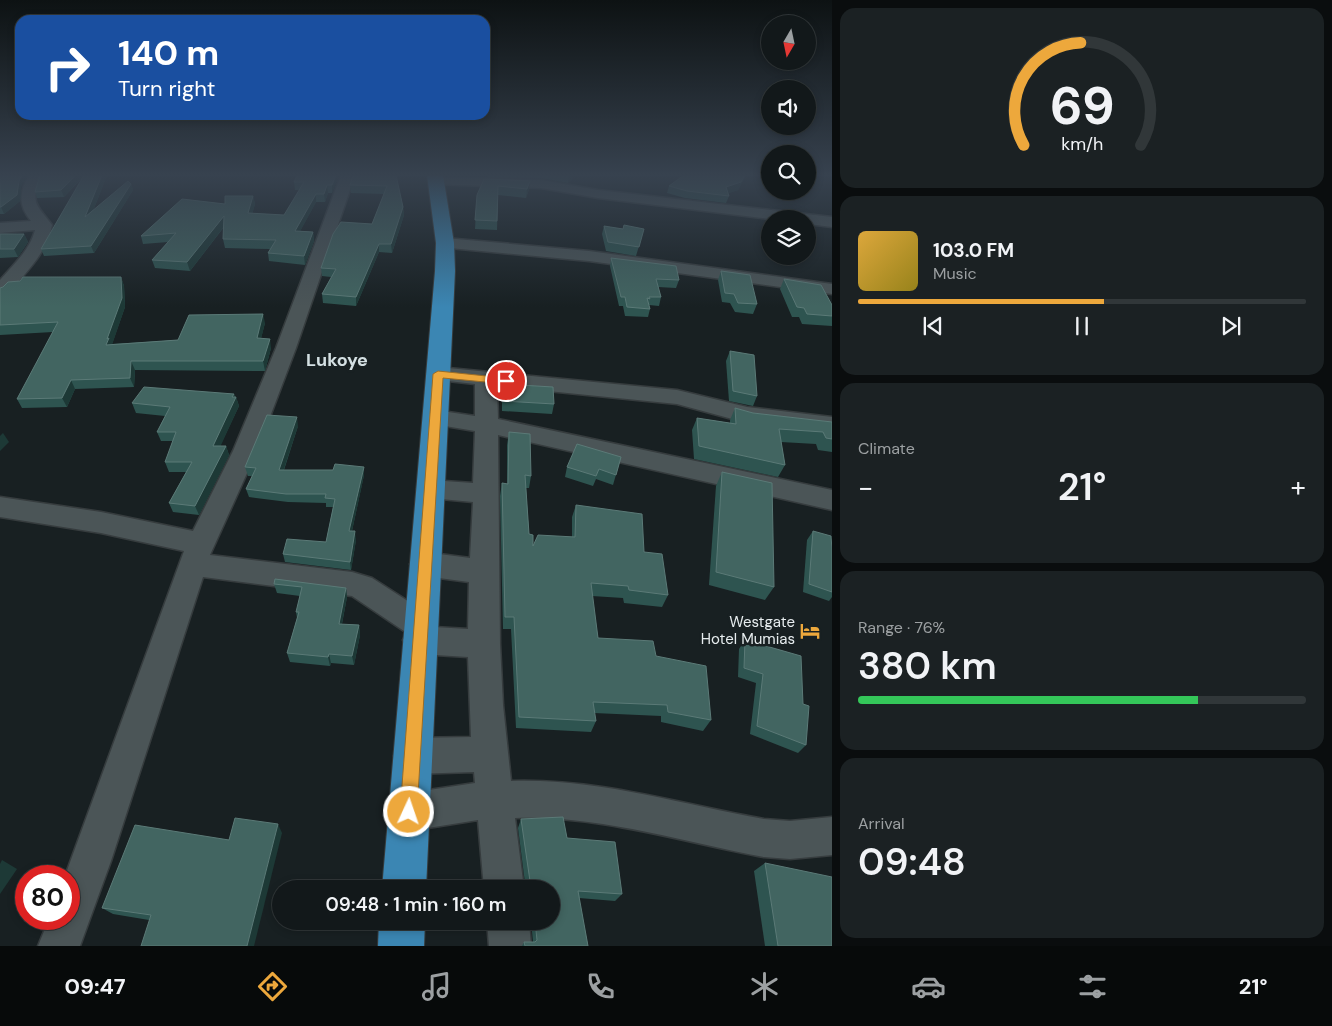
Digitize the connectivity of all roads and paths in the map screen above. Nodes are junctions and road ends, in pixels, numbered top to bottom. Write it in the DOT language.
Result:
graph roads {
  1 [pos="40,219"];
  2 [pos="332,219"];
  3 [pos="442,219"];
  4 [pos="808,219"];
  5 [pos="832,222"];
  6 [pos="44,225"];
  7 [pos="0,228"];
  8 [pos="445,243"];
  9 [pos="832,289"];
  10 [pos="0,291"];
  11 [pos="438,374"];
  12 [pos="486,379"];
  13 [pos="435,418"];
  14 [pos="832,425"];
  15 [pos="488,426"];
  16 [pos="430,489"];
  17 [pos="485,494"];
  18 [pos="832,500"];
  19 [pos="0,507"];
  20 [pos="196,554"];
  21 [pos="424,564"];
  22 [pos="484,572"];
  23 [pos="420,632"];
  24 [pos="484,644"];
  25 [pos="491,754"];
  26 [pos="412,756"];
  27 [pos="495,801"];
  28 [pos="409,812"];
  29 [pos="832,836"];
  30 [pos="405,880"];
  31 [pos="503,880"];
  32 [pos="402,930"];
  33 [pos="509,930"];
  34 [pos="59,946"];
  35 [pos="401,946"];
  36 [pos="510,946"];
  1 -- 6 [label="street"];
  2 -- 20 [label="street"];
  3 -- 8 [label="highway"];
  4 -- 5 [label="street"];
  6 -- 7 [label="street"];
  6 -- 10 [label="street"];
  8 -- 9 [label="street"];
  8 -- 11 [label="highway"];
  11 -- 12 [label="street"];
  11 -- 13 [label="highway"];
  12 -- 14 [label="street"];
  12 -- 15 [label="street"];
  13 -- 15 [label="street"];
  13 -- 16 [label="highway"];
  15 -- 17 [label="street"];
  15 -- 18 [label="street"];
  16 -- 17 [label="street"];
  16 -- 21 [label="highway"];
  17 -- 22 [label="street"];
  19 -- 20 [label="street"];
  20 -- 23 [label="street"];
  20 -- 34 [label="street"];
  21 -- 22 [label="street"];
  21 -- 23 [label="highway"];
  22 -- 24 [label="street"];
  23 -- 24 [label="street"];
  23 -- 26 [label="highway"];
  24 -- 25 [label="street"];
  25 -- 26 [label="street"];
  25 -- 27 [label="street"];
  26 -- 28 [label="highway"];
  27 -- 28 [label="street"];
  27 -- 29 [label="street"];
  27 -- 31 [label="street"];
  28 -- 30 [label="highway"];
  32 -- 35 [label="highway"];
  33 -- 36 [label="street"];
}
